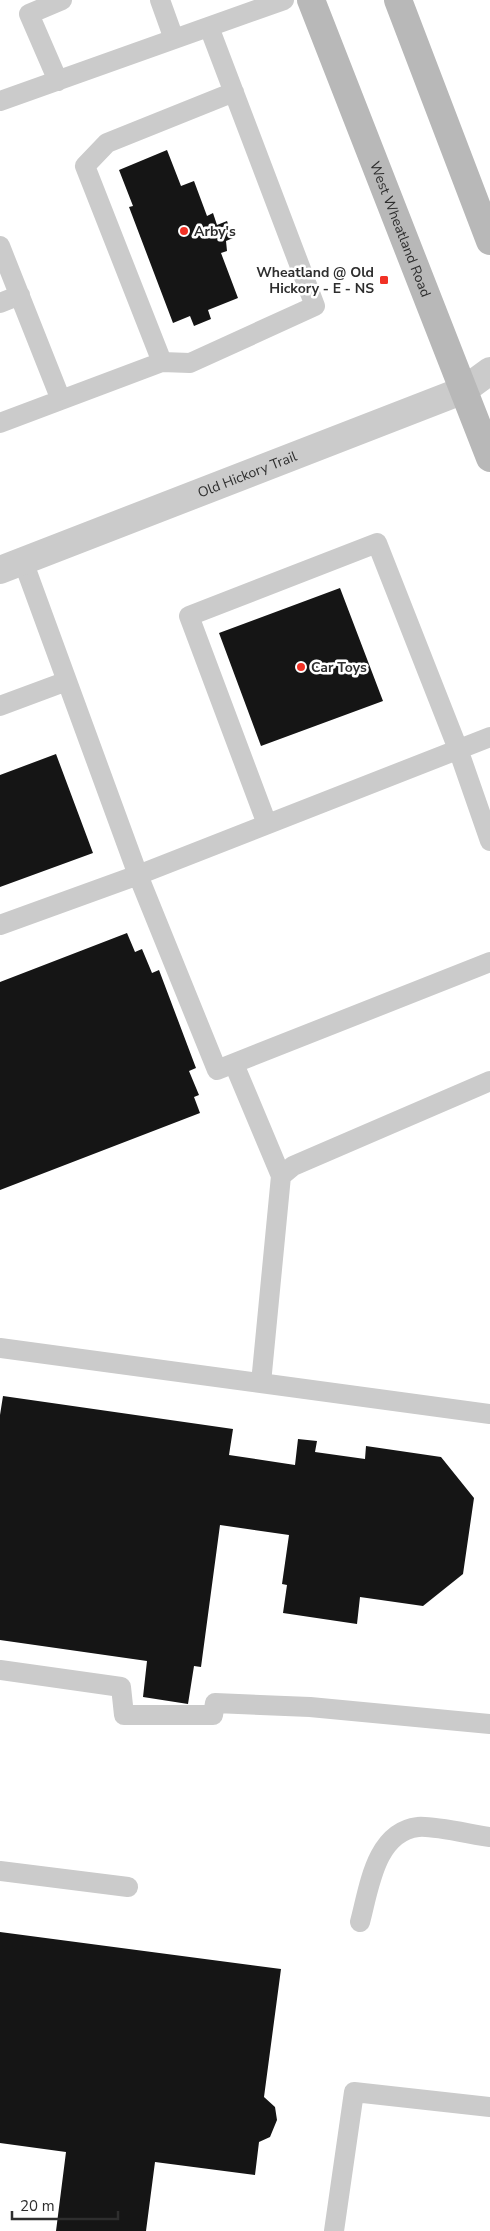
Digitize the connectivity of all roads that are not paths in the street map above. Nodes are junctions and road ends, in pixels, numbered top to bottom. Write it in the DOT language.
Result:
graph roads {
  1 [pos="62,0"];
  2 [pos="160,0"];
  3 [pos="284,0"];
  4 [pos="311,0"];
  5 [pos="398,0"];
  6 [pos="26,7"];
  7 [pos="209,27"];
  8 [pos="174,39"];
  9 [pos="58,81"];
  10 [pos="234,92"];
  11 [pos="0,101"];
  12 [pos="490,241"];
  13 [pos="0,246"];
  14 [pos="20,295"];
  15 [pos="0,303"];
  16 [pos="162,362"];
  17 [pos="490,370"];
  18 [pos="464,390"];
  19 [pos="61,400"];
  20 [pos="0,423"];
  21 [pos="490,458"];
  22 [pos="12,565"];
  23 [pos="67,682"];
  24 [pos="0,706"];
  25 [pos="490,737"];
  26 [pos="458,749"];
  27 [pos="267,824"];
  28 [pos="490,841"];
  29 [pos="138,875"];
  30 [pos="0,925"];
  31 [pos="490,962"];
  32 [pos="234,1064"];
  33 [pos="490,1082"];
  34 [pos="281,1176"];
  35 [pos="0,1348"];
  36 [pos="261,1383"];
  37 [pos="490,1414"];
  38 [pos="0,1670"];
  39 [pos="490,1724"];
  40 [pos="490,1837"];
  41 [pos="0,1871"];
  42 [pos="128,1887"];
  43 [pos="360,1922"];
  44 [pos="490,2107"];
  45 [pos="334,2231"];
  1 -- 6 [label="lane"];
  2 -- 8 [label="lane"];
  3 -- 7 [label="lane"];
  4 -- 18 [label="main road, West Wheatland Road"];
  5 -- 12 [label="main road"];
  6 -- 9 [label="lane"];
  7 -- 8 [label="lane"];
  7 -- 10 [label="lane"];
  8 -- 9 [label="lane"];
  9 -- 11 [label="lane"];
  10 -- 16 [label="lane"];
  10 -- 16 [label="lane"];
  13 -- 14 [label="lane"];
  14 -- 15 [label="lane"];
  14 -- 19 [label="lane"];
  16 -- 19 [label="lane"];
  17 -- 18 [label="street, Old Hickory Trail"];
  18 -- 21 [label="main road, West Wheatland Road"];
  18 -- 22 [label="street, Old Hickory Trail"];
  19 -- 20 [label="lane"];
  22 -- 23 [label="lane"];
  23 -- 24 [label="lane"];
  23 -- 29 [label="lane"];
  25 -- 26 [label="lane"];
  26 -- 27 [label="lane"];
  26 -- 27 [label="lane"];
  26 -- 28 [label="lane"];
  27 -- 29 [label="lane"];
  29 -- 30 [label="lane"];
  29 -- 32 [label="lane"];
  31 -- 32 [label="lane"];
  32 -- 34 [label="lane"];
  33 -- 34 [label="lane"];
  34 -- 36 [label="lane"];
  35 -- 36 [label="lane"];
  36 -- 37 [label="lane"];
  38 -- 39 [label="lane"];
  40 -- 43 [label="lane"];
  41 -- 42 [label="lane"];
  44 -- 45 [label="lane"];
}
